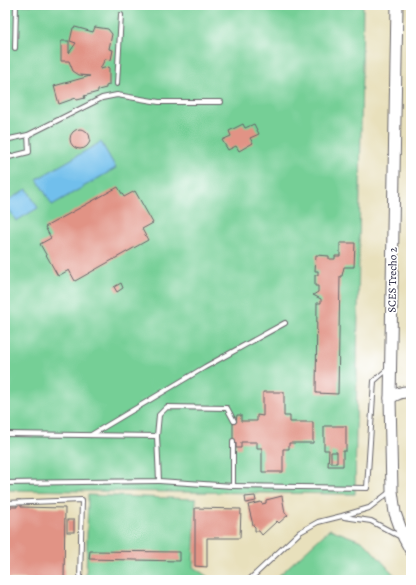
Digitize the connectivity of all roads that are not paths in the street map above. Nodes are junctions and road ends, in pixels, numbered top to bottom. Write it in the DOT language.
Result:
graph roads {
  1 [pos="16,5"];
  2 [pos="397,5"];
  3 [pos="121,15"];
  4 [pos="16,48"];
  5 [pos="117,84"];
  6 [pos="221,102"];
  7 [pos="28,135"];
  8 [pos="5,140"];
  9 [pos="5,158"];
  10 [pos="285,323"];
  11 [pos="391,367"];
  12 [pos="411,393"];
  13 [pos="390,398"];
  14 [pos="234,420"];
  15 [pos="5,434"];
  16 [pos="91,435"];
  17 [pos="158,436"];
  18 [pos="233,441"];
  19 [pos="159,481"];
  20 [pos="5,483"];
  21 [pos="233,486"];
  22 [pos="392,491"];
  23 [pos="5,503"];
  24 [pos="342,516"];
  25 [pos="404,538"];
  26 [pos="411,551"];
  27 [pos="80,580"];
  28 [pos="249,580"];
  1 -- 4 [label="lane"];
  2 -- 11 [label="main road, SCES Trecho 2"];
  3 -- 5 [label="lane"];
  6 -- 7 [label="lane"];
  7 -- 8 [label="lane"];
  7 -- 9 [label="lane"];
  10 -- 16 [label="lane"];
  11 -- 13 [label="main road, SCES Trecho 2"];
  11 -- 21 [label="lane"];
  12 -- 13 [label="main road"];
  13 -- 22 [label="main road, SCES Trecho 2"];
  14 -- 17 [label="lane"];
  15 -- 16 [label="lane"];
  16 -- 17 [label="lane"];
  17 -- 19 [label="lane"];
  18 -- 21 [label="lane"];
  19 -- 20 [label="lane"];
  19 -- 21 [label="lane"];
  22 -- 24 [label="lane"];
  22 -- 25 [label="main road, SCES Trecho 2"];
  23 -- 27 [label="lane"];
  24 -- 25 [label="lane"];
  24 -- 28 [label="lane"];
  25 -- 26 [label="main road, SCES Trecho 2"];
}
